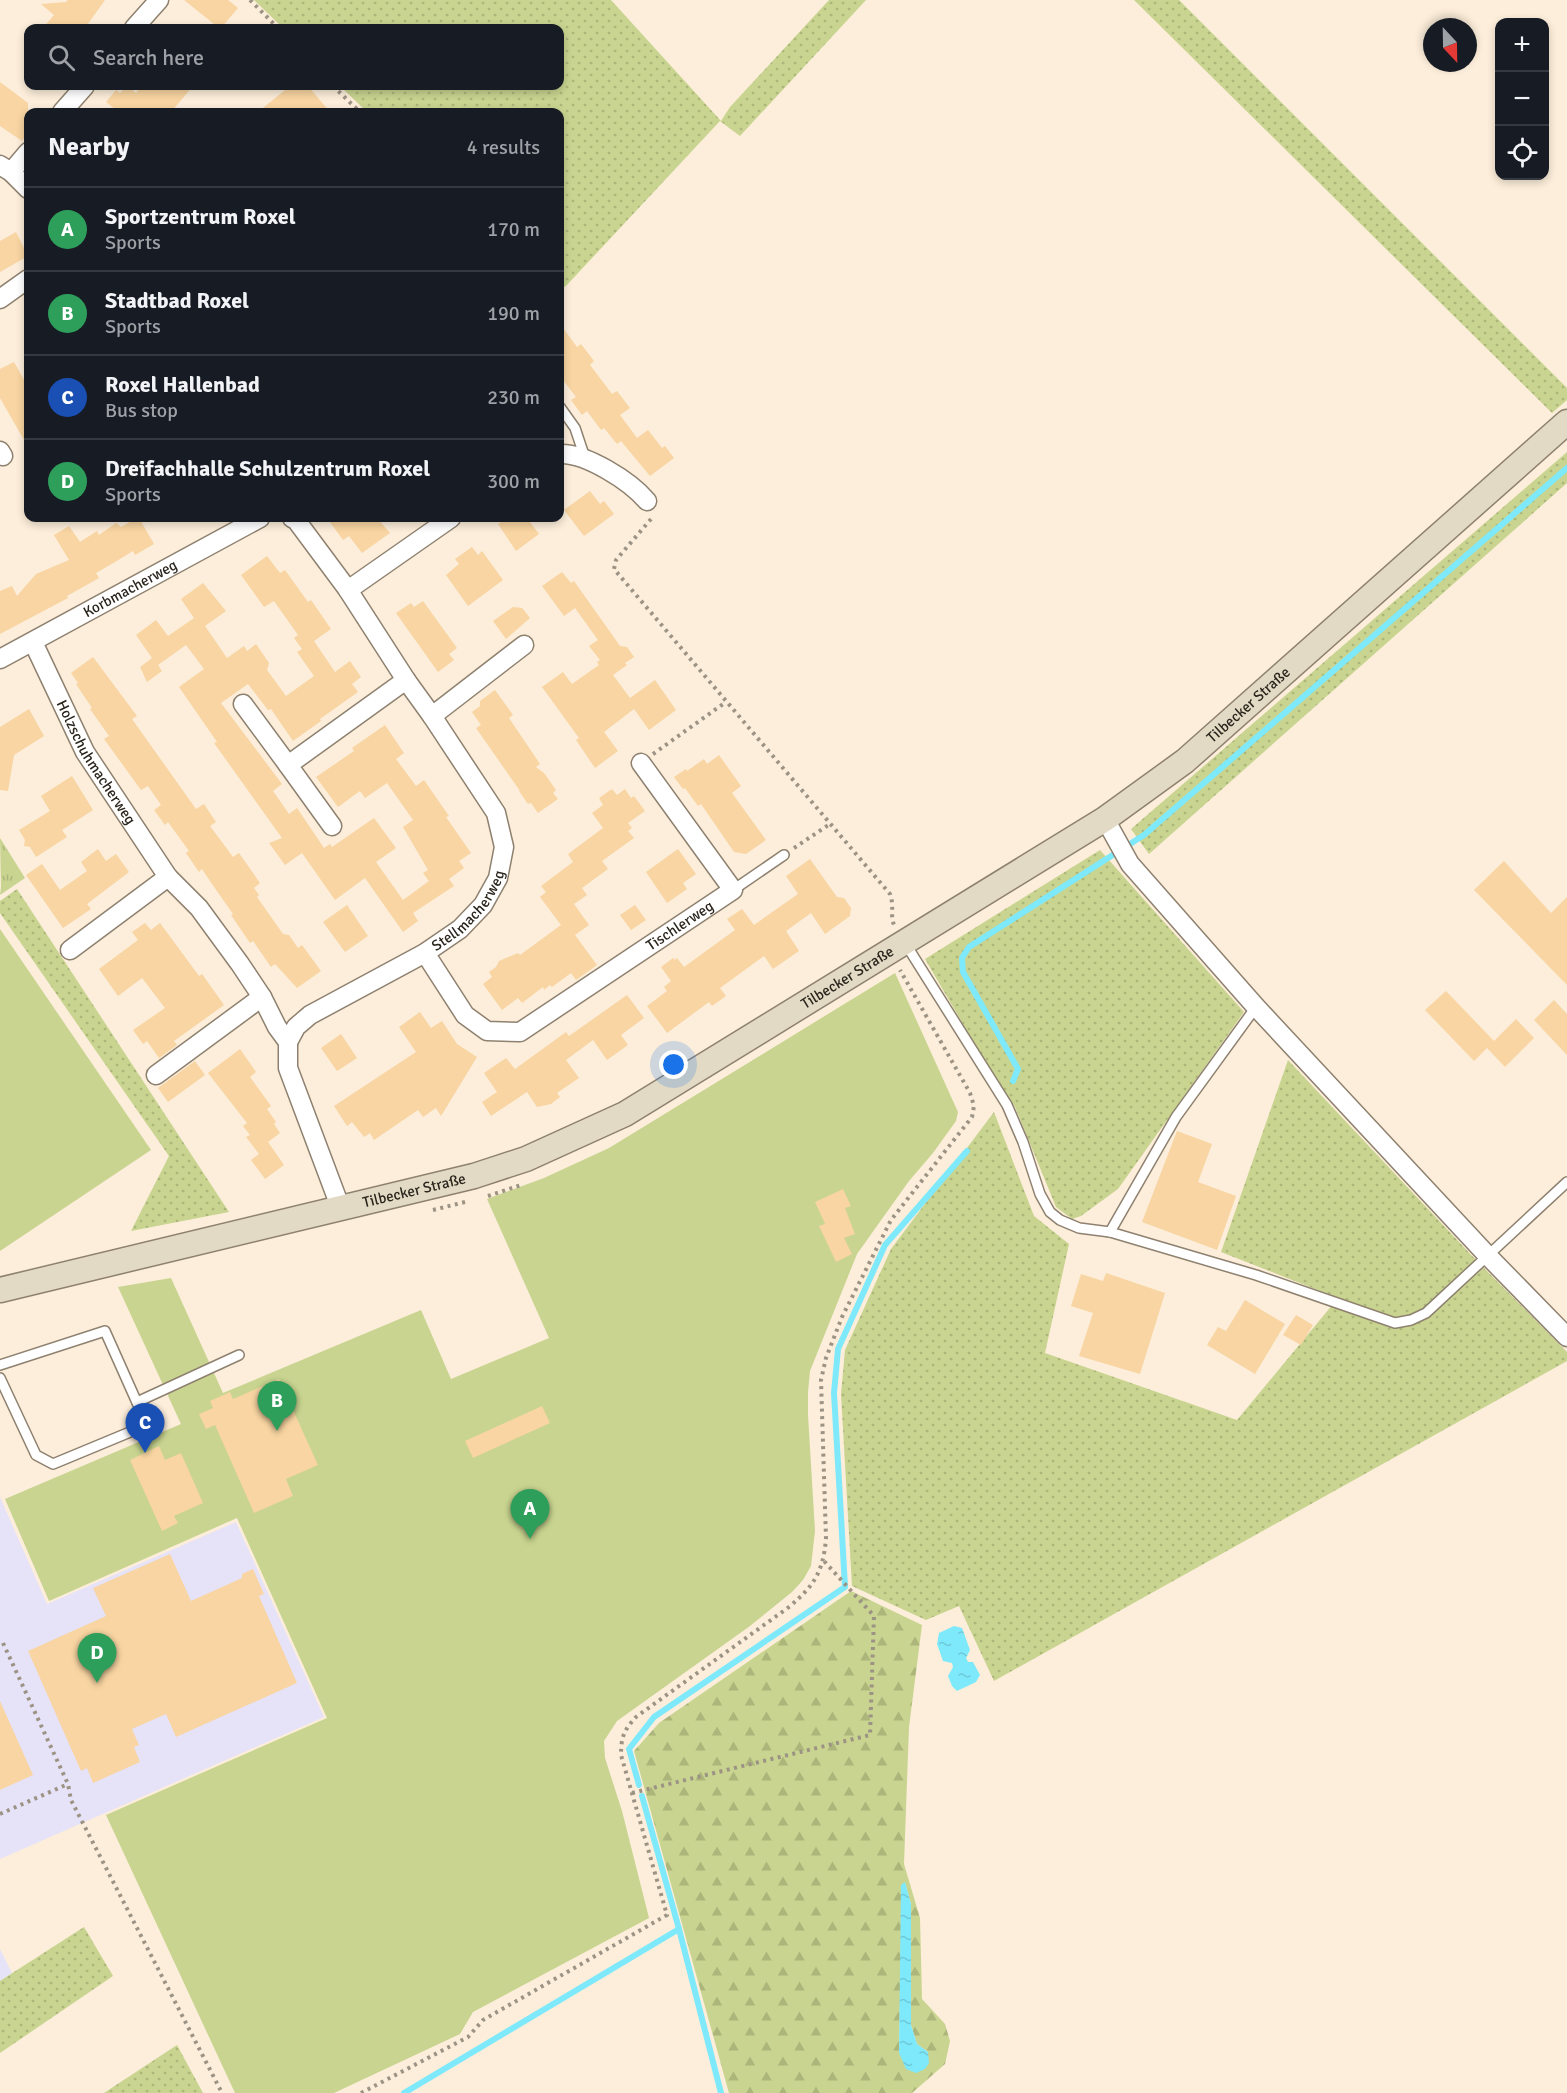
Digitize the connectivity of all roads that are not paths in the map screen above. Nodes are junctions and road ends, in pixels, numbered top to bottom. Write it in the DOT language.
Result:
graph roads {
  1 [pos="159,0"];
  2 [pos="138,24"];
  3 [pos="81,90"];
  4 [pos="66,108"];
  5 [pos="24,155"];
  6 [pos="6,169"];
  7 [pos="24,185"];
  8 [pos="24,282"];
  9 [pos="0,299"];
  10 [pos="564,413"];
  11 [pos="1567,422"];
  12 [pos="564,455"];
  13 [pos="585,458"];
  14 [pos="647,501"];
  15 [pos="253,522"];
  16 [pos="297,522"];
  17 [pos="445,522"];
  18 [pos="348,590"];
  19 [pos="33,642"];
  20 [pos="524,645"];
  21 [pos="0,659"];
  22 [pos="406,680"];
  23 [pos="243,704"];
  24 [pos="432,716"];
  25 [pos="641,763"];
  26 [pos="288,765"];
  27 [pos="1105,819"];
  28 [pos="332,826"];
  29 [pos="784,855"];
  30 [pos="168,877"];
  31 [pos="733,890"];
  32 [pos="896,943"];
  33 [pos="70,950"];
  34 [pos="425,953"];
  35 [pos="262,998"];
  36 [pos="1256,1008"];
  37 [pos="288,1042"];
  38 [pos="156,1075"];
  39 [pos="1567,1182"];
  40 [pos="341,1209"];
  41 [pos="1110,1232"];
  42 [pos="1488,1256"];
  43 [pos="0,1290"];
  44 [pos="1567,1337"];
  45 [pos="239,1354"];
  46 [pos="0,1365"];
  47 [pos="0,1378"];
  48 [pos="137,1402"];
  1 -- 2 [label="street"];
  3 -- 4 [label="street"];
  5 -- 6 [label="street"];
  6 -- 7 [label="street"];
  8 -- 9 [label="street"];
  10 -- 13 [label="lane"];
  11 -- 27 [label="main road, Tilbecker Straße"];
  12 -- 13 [label="street"];
  13 -- 14 [label="street"];
  15 -- 19 [label="street, Korbmacherweg"];
  16 -- 18 [label="street, Stellmacherweg"];
  17 -- 18 [label="street"];
  18 -- 22 [label="street, Stellmacherweg"];
  19 -- 21 [label="street, Korbmacherweg"];
  19 -- 30 [label="street, Holzschuhmacherweg"];
  20 -- 24 [label="street"];
  22 -- 24 [label="street, Stellmacherweg"];
  22 -- 26 [label="street"];
  23 -- 26 [label="street"];
  24 -- 34 [label="street, Stellmacherweg"];
  25 -- 31 [label="street"];
  26 -- 28 [label="street"];
  27 -- 32 [label="main road, Tilbecker Straße"];
  27 -- 36 [label="street"];
  29 -- 31 [label="lane"];
  30 -- 33 [label="street"];
  30 -- 35 [label="street, Holzschuhmacherweg"];
  31 -- 34 [label="street, Tischlerweg"];
  32 -- 40 [label="main road, Tilbecker Straße"];
  32 -- 41 [label="lane"];
  34 -- 37 [label="street, Stellmacherweg"];
  35 -- 37 [label="street, Holzschuhmacherweg"];
  35 -- 38 [label="street"];
  36 -- 41 [label="lane"];
  36 -- 42 [label="street"];
  37 -- 40 [label="street"];
  39 -- 42 [label="lane"];
  40 -- 43 [label="main road, Tilbecker Straße"];
  41 -- 42 [label="lane"];
  42 -- 44 [label="street"];
  45 -- 48 [label="lane"];
  46 -- 48 [label="lane"];
  47 -- 48 [label="lane"];
}
